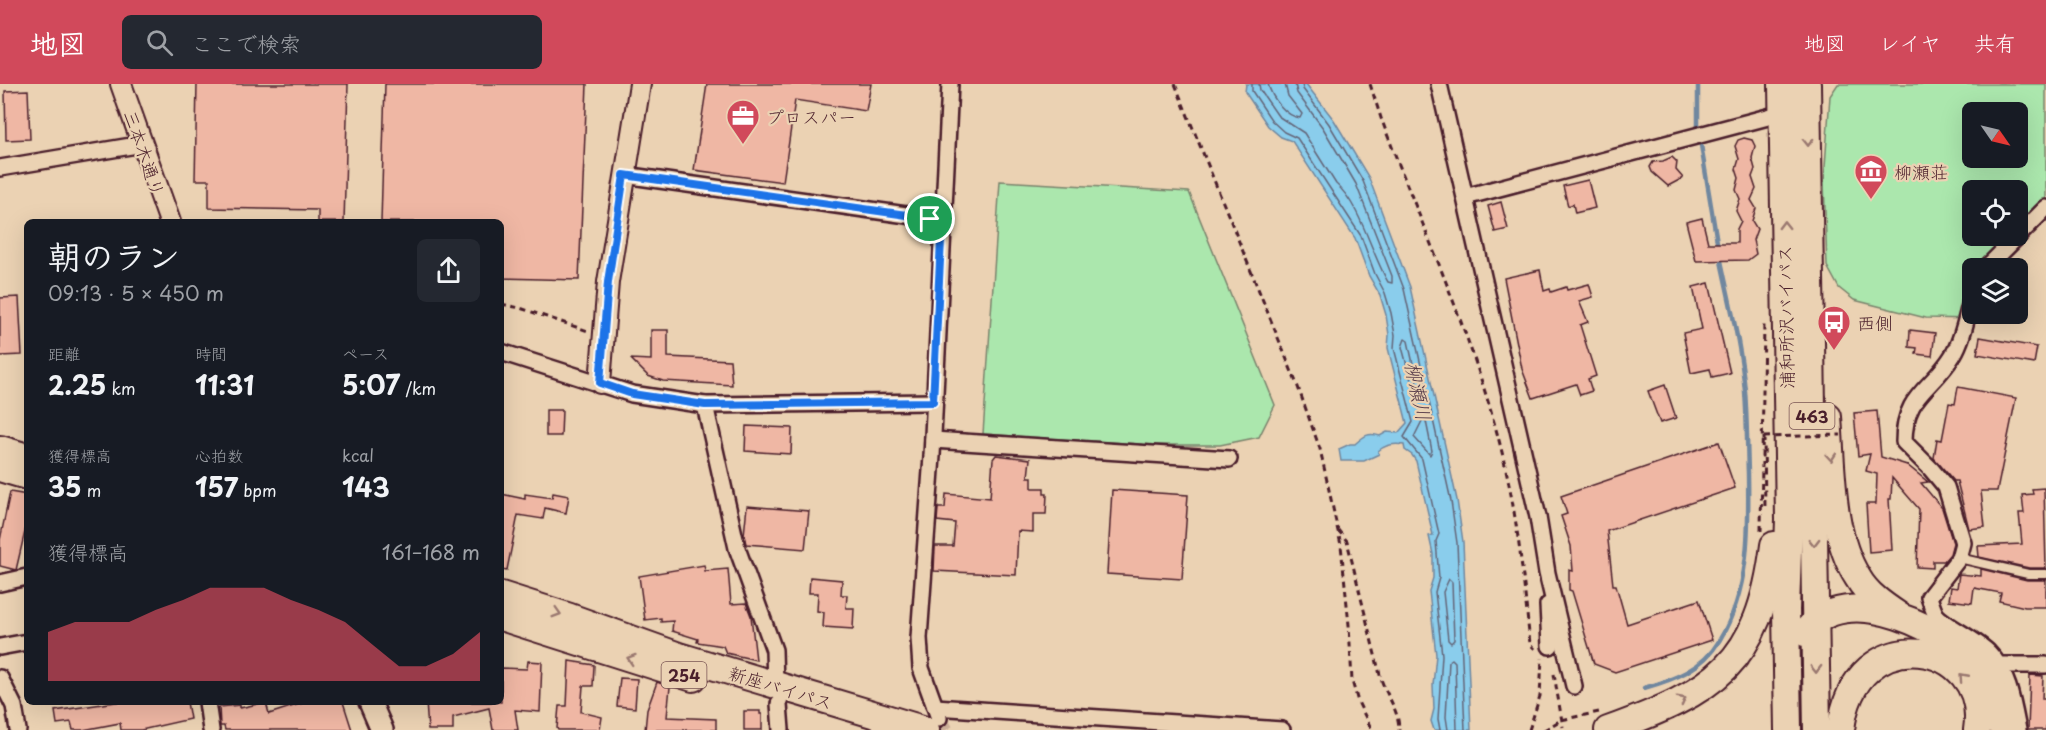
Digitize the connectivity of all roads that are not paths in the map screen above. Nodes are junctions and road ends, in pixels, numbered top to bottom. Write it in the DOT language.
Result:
graph roads {
  1 [pos="121,84"];
  2 [pos="640,84"];
  3 [pos="950,84"];
  4 [pos="1439,84"];
  5 [pos="1782,84"];
  6 [pos="1811,86"];
  7 [pos="1783,113"];
  8 [pos="143,144"];
  9 [pos="0,168"];
  10 [pos="624,175"];
  11 [pos="1465,196"];
  12 [pos="2046,208"];
  13 [pos="1808,210"];
  14 [pos="169,219"];
  15 [pos="942,220"];
  16 [pos="1996,258"];
  17 [pos="1774,322"];
  18 [pos="1964,324"];
  19 [pos="504,353"];
  20 [pos="600,383"];
  21 [pos="933,402"];
  22 [pos="705,405"];
  23 [pos="933,440"];
  24 [pos="0,449"];
  25 [pos="24,456"];
  26 [pos="1229,459"];
  27 [pos="0,468"];
  28 [pos="24,475"];
  29 [pos="1767,540"];
  30 [pos="1959,558"];
  31 [pos="1547,573"];
  32 [pos="2046,574"];
  33 [pos="24,579"];
  34 [pos="0,583"];
  35 [pos="504,596"];
  36 [pos="1898,615"];
  37 [pos="504,618"];
  38 [pos="1816,622"];
  39 [pos="24,643"];
  40 [pos="1550,646"];
  41 [pos="0,647"];
  42 [pos="1998,665"];
  43 [pos="2046,665"];
  44 [pos="0,678"];
  45 [pos="1574,686"];
  46 [pos="777,695"];
  47 [pos="208,705"];
  48 [pos="371,705"];
  49 [pos="7,708"];
  50 [pos="934,718"];
  51 [pos="1605,721"];
  52 [pos="1816,725"];
  53 [pos="18,730"];
  54 [pos="212,730"];
  55 [pos="382,730"];
  56 [pos="781,730"];
  57 [pos="868,730"];
  58 [pos="1282,730"];
  59 [pos="1772,730"];
  60 [pos="1788,730"];
  61 [pos="1793,730"];
  62 [pos="1842,730"];
  63 [pos="1977,730"];
  64 [pos="2003,730"];
  65 [pos="2018,730"];
  1 -- 8 [label="street, 三本木通り"];
  2 -- 10 [label="street"];
  3 -- 15 [label="street"];
  4 -- 11 [label="street"];
  5 -- 7 [label="highway, 浦和所沢バイパス / 463"];
  6 -- 13 [label="highway, 浦和所沢バイパス / 463, one-way"];
  7 -- 11 [label="street"];
  17 -- 7 [label="highway, 浦和所沢バイパス / 463, one-way"];
  8 -- 9 [label="street"];
  8 -- 14 [label="street, 三本木通り"];
  10 -- 15 [label="street"];
  10 -- 20 [label="street"];
  11 -- 31 [label="street"];
  12 -- 16 [label="street"];
  13 -- 36 [label="highway, one-way"];
  13 -- 38 [label="highway, 浦和所沢バイパス / 463, one-way"];
  15 -- 21 [label="street"];
  17 -- 29 [label="highway"];
  17 -- 60 [label="highway, 浦和所沢バイパス / 463"];
  18 -- 30 [label="street"];
  19 -- 20 [label="street"];
  20 -- 22 [label="street"];
  21 -- 22 [label="street"];
  21 -- 23 [label="street"];
  22 -- 46 [label="street"];
  23 -- 26 [label="street"];
  23 -- 50 [label="street"];
  24 -- 25 [label="highway"];
  27 -- 28 [label="highway"];
  51 -- 29 [label="highway, one-way"];
  29 -- 59 [label="highway"];
  30 -- 32 [label="lane"];
  30 -- 42 [label="street"];
  31 -- 40 [label="street"];
  31 -- 45 [label="street"];
  33 -- 34 [label="street"];
  35 -- 46 [label="highway, 新座バイパス / 254, one-way"];
  36 -- 38 [label="highway"];
  36 -- 64 [label="highway"];
  46 -- 37 [label="highway, 新座バイパス / 254, one-way"];
  38 -- 52 [label="highway, 浦和所沢バイパス / 463, one-way"];
  38 -- 61 [label="highway"];
  39 -- 41 [label="street"];
  42 -- 43 [label="street"];
  42 -- 65 [label="street"];
  44 -- 49 [label="street"];
  46 -- 50 [label="highway, 新座バイパス / 254"];
  46 -- 56 [label="street"];
  46 -- 57 [label="highway, 新座バイパス / 254"];
  47 -- 54 [label="street"];
  48 -- 55 [label="main road"];
  49 -- 53 [label="street"];
  50 -- 58 [label="street"];
  63 -- 62 [label="highway, one-way"];
}
